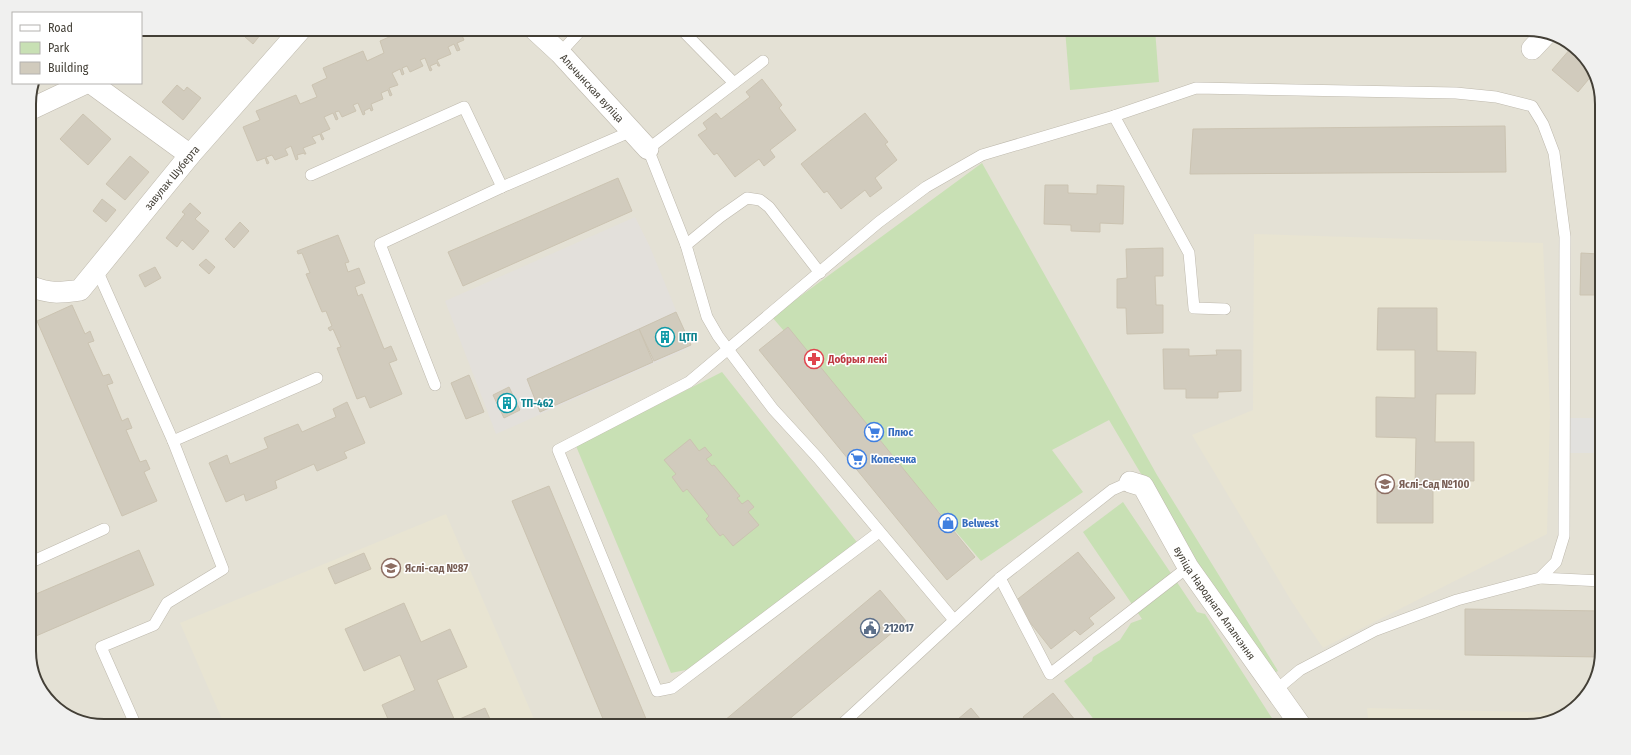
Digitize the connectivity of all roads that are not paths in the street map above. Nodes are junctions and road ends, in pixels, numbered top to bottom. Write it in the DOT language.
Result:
graph roads {
  1 [pos="295,36"];
  2 [pos="542,36"];
  3 [pos="576,36"];
  4 [pos="688,36"];
  5 [pos="1543,38"];
  6 [pos="1532,49"];
  7 [pos="560,53"];
  8 [pos="763,61"];
  9 [pos="734,83"];
  10 [pos="84,84"];
  11 [pos="92,84"];
  12 [pos="36,107"];
  13 [pos="1114,116"];
  14 [pos="632,131"];
  15 [pos="648,149"];
  16 [pos="190,155"];
  17 [pos="311,175"];
  18 [pos="502,187"];
  19 [pos="686,245"];
  20 [pos="97,270"];
  21 [pos="820,273"];
  22 [pos="36,289"];
  23 [pos="1225,309"];
  24 [pos="729,350"];
  25 [pos="317,378"];
  26 [pos="435,385"];
  27 [pos="173,441"];
  28 [pos="1130,482"];
  29 [pos="104,529"];
  30 [pos="879,532"];
  31 [pos="36,560"];
  32 [pos="1188,567"];
  33 [pos="1000,578"];
  34 [pos="1540,578"];
  35 [pos="1595,581"];
  36 [pos="954,620"];
  37 [pos="1276,690"];
  38 [pos="133,719"];
  39 [pos="848,719"];
  40 [pos="1296,719"];
  1 -- 16 [label="street, завулак Шуберта"];
  2 -- 7 [label="street, Альчынская вуліца"];
  3 -- 7 [label="lane"];
  4 -- 9 [label="lane"];
  5 -- 6 [label="street"];
  7 -- 14 [label="street, Альчынская вуліца"];
  8 -- 9 [label="lane"];
  9 -- 15 [label="lane"];
  10 -- 12 [label="street"];
  11 -- 16 [label="street"];
  13 -- 21 [label="lane"];
  13 -- 23 [label="lane"];
  13 -- 34 [label="lane"];
  14 -- 15 [label="street, Альчынская вуліца"];
  14 -- 18 [label="lane"];
  15 -- 19 [label="lane"];
  16 -- 20 [label="street, завулак Шуберта"];
  17 -- 18 [label="lane"];
  18 -- 26 [label="lane"];
  19 -- 21 [label="lane"];
  19 -- 24 [label="lane"];
  20 -- 22 [label="street, завулак Шуберта"];
  20 -- 27 [label="lane"];
  21 -- 24 [label="lane"];
  24 -- 30 [label="lane"];
  24 -- 30 [label="lane"];
  25 -- 27 [label="lane"];
  27 -- 38 [label="lane"];
  28 -- 32 [label="street, вуліца Народнага Апалчэння"];
  28 -- 33 [label="lane"];
  29 -- 31 [label="lane"];
  30 -- 36 [label="lane"];
  32 -- 33 [label="lane"];
  32 -- 37 [label="street, вуліца Народнага Апалчэння"];
  33 -- 36 [label="lane"];
  34 -- 35 [label="lane"];
  34 -- 37 [label="lane"];
  36 -- 39 [label="lane"];
  37 -- 40 [label="street, вуліца Народнага Апалчэння"];
}
